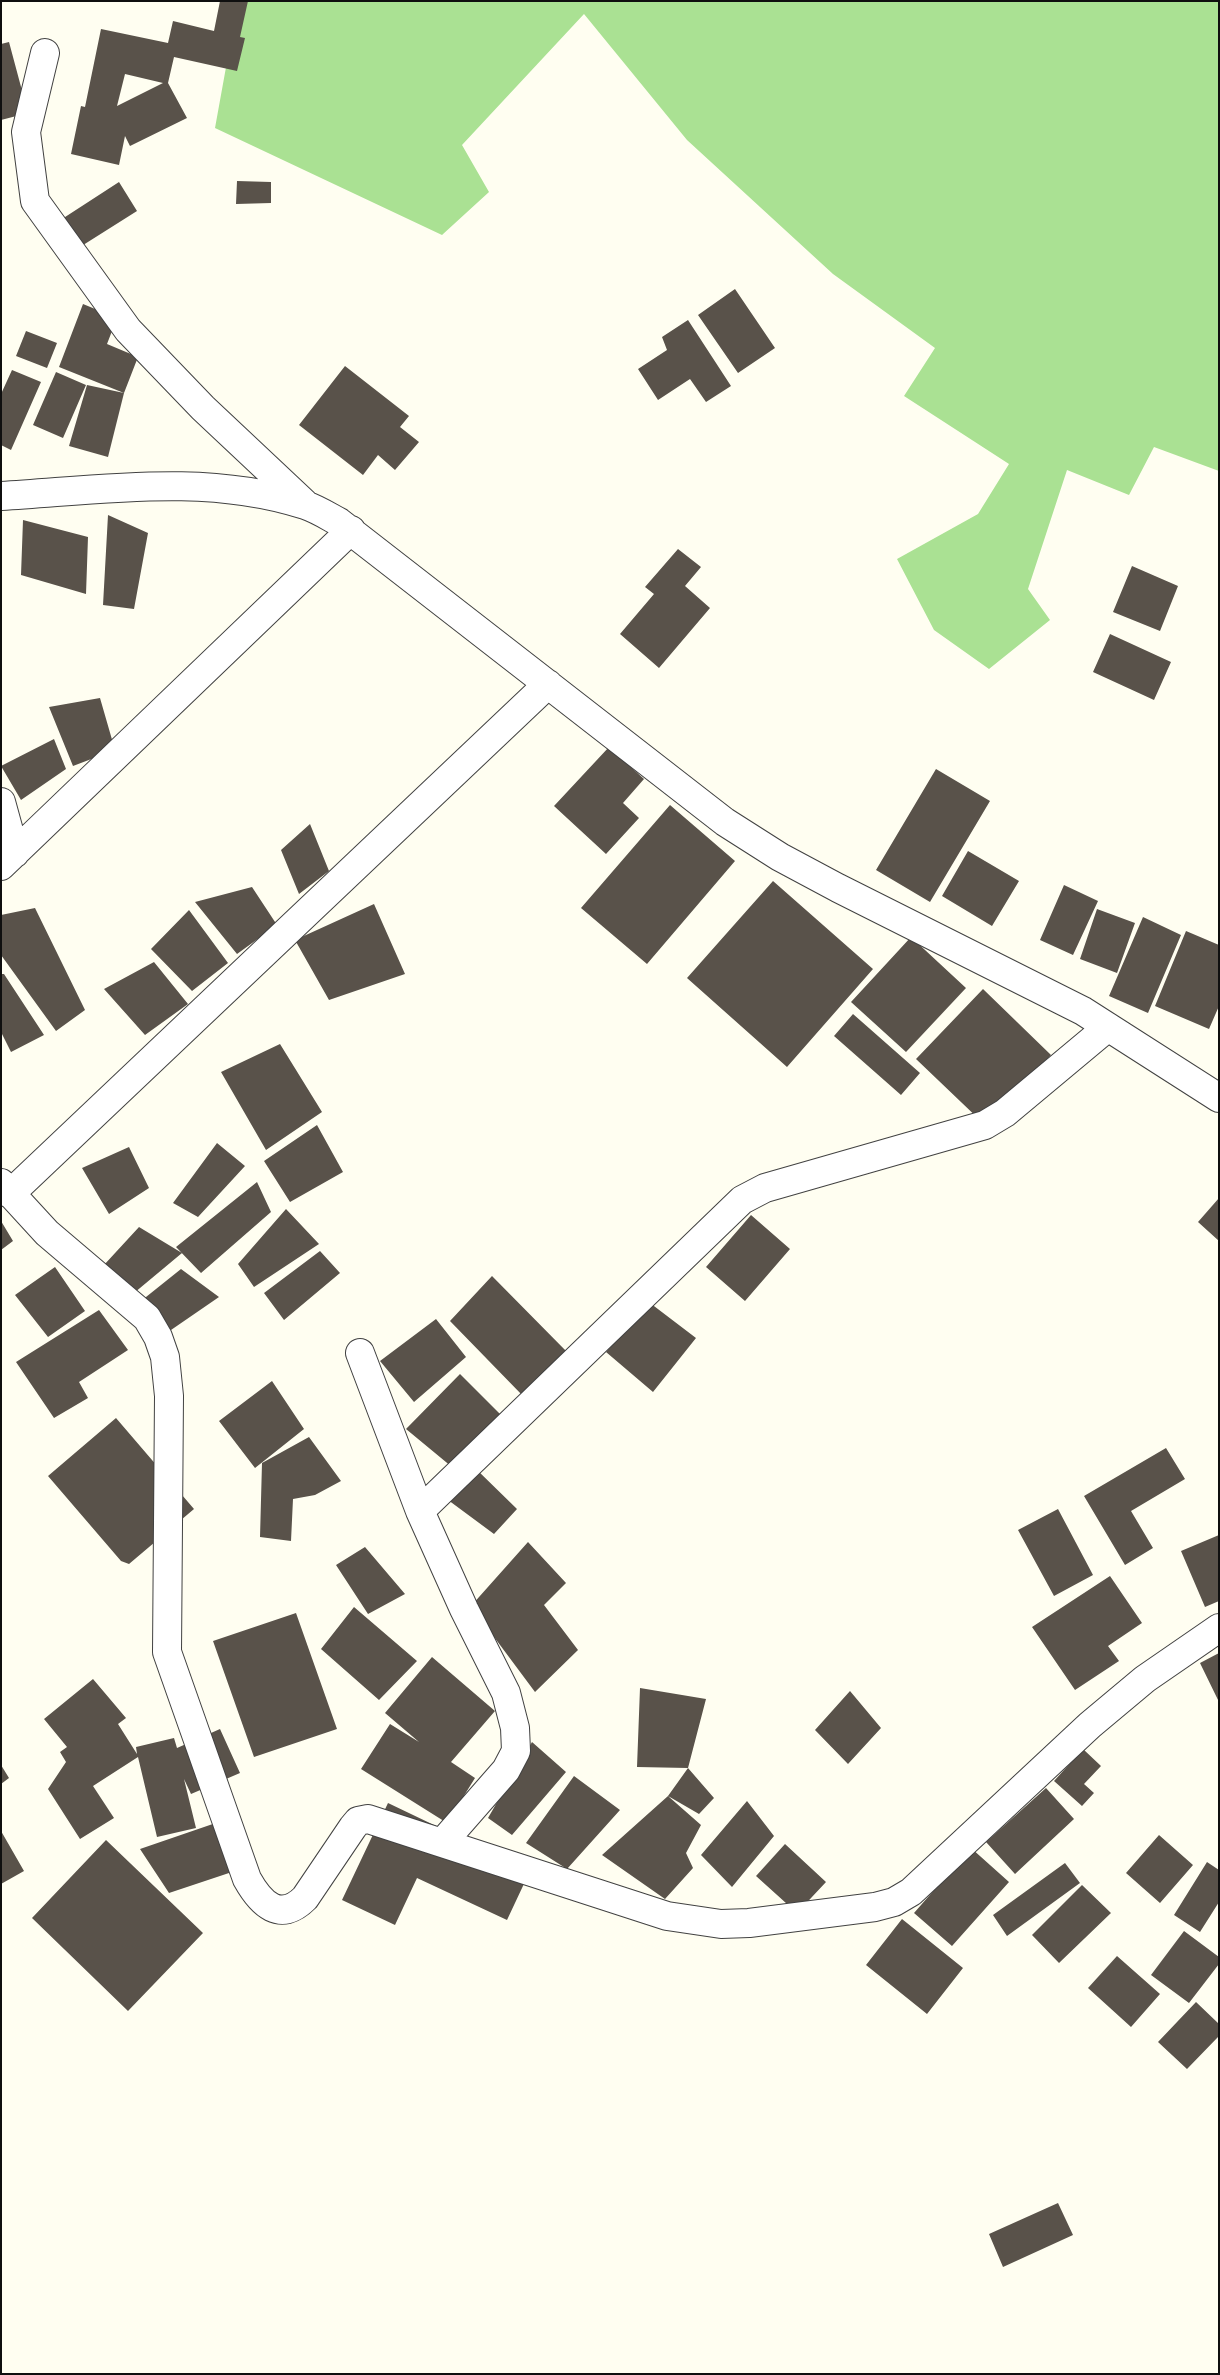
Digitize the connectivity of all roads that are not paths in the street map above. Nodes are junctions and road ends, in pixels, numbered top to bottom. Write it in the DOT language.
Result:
graph roads {
  1 [pos="45,53"];
  2 [pos="1,496"];
  3 [pos="306,506"];
  4 [pos="351,530"];
  5 [pos="548,684"];
  6 [pos="1,802"];
  7 [pos="8,860"];
  8 [pos="1108,1027"];
  9 [pos="1219,1098"];
  10 [pos="6,1189"];
  11 [pos="360,1353"];
  12 [pos="420,1512"];
  13 [pos="1219,1628"];
  14 [pos="443,1842"];
  1 -- 3 [label="street"];
  2 -- 3 [label="street"];
  3 -- 4 [label="street"];
  4 -- 5 [label="street"];
  4 -- 7 [label="street"];
  5 -- 8 [label="street"];
  5 -- 10 [label="street"];
  6 -- 7 [label="street"];
  8 -- 9 [label="street"];
  8 -- 12 [label="street"];
  10 -- 14 [label="street"];
  11 -- 12 [label="street"];
  12 -- 14 [label="street"];
  13 -- 14 [label="street"];
}
